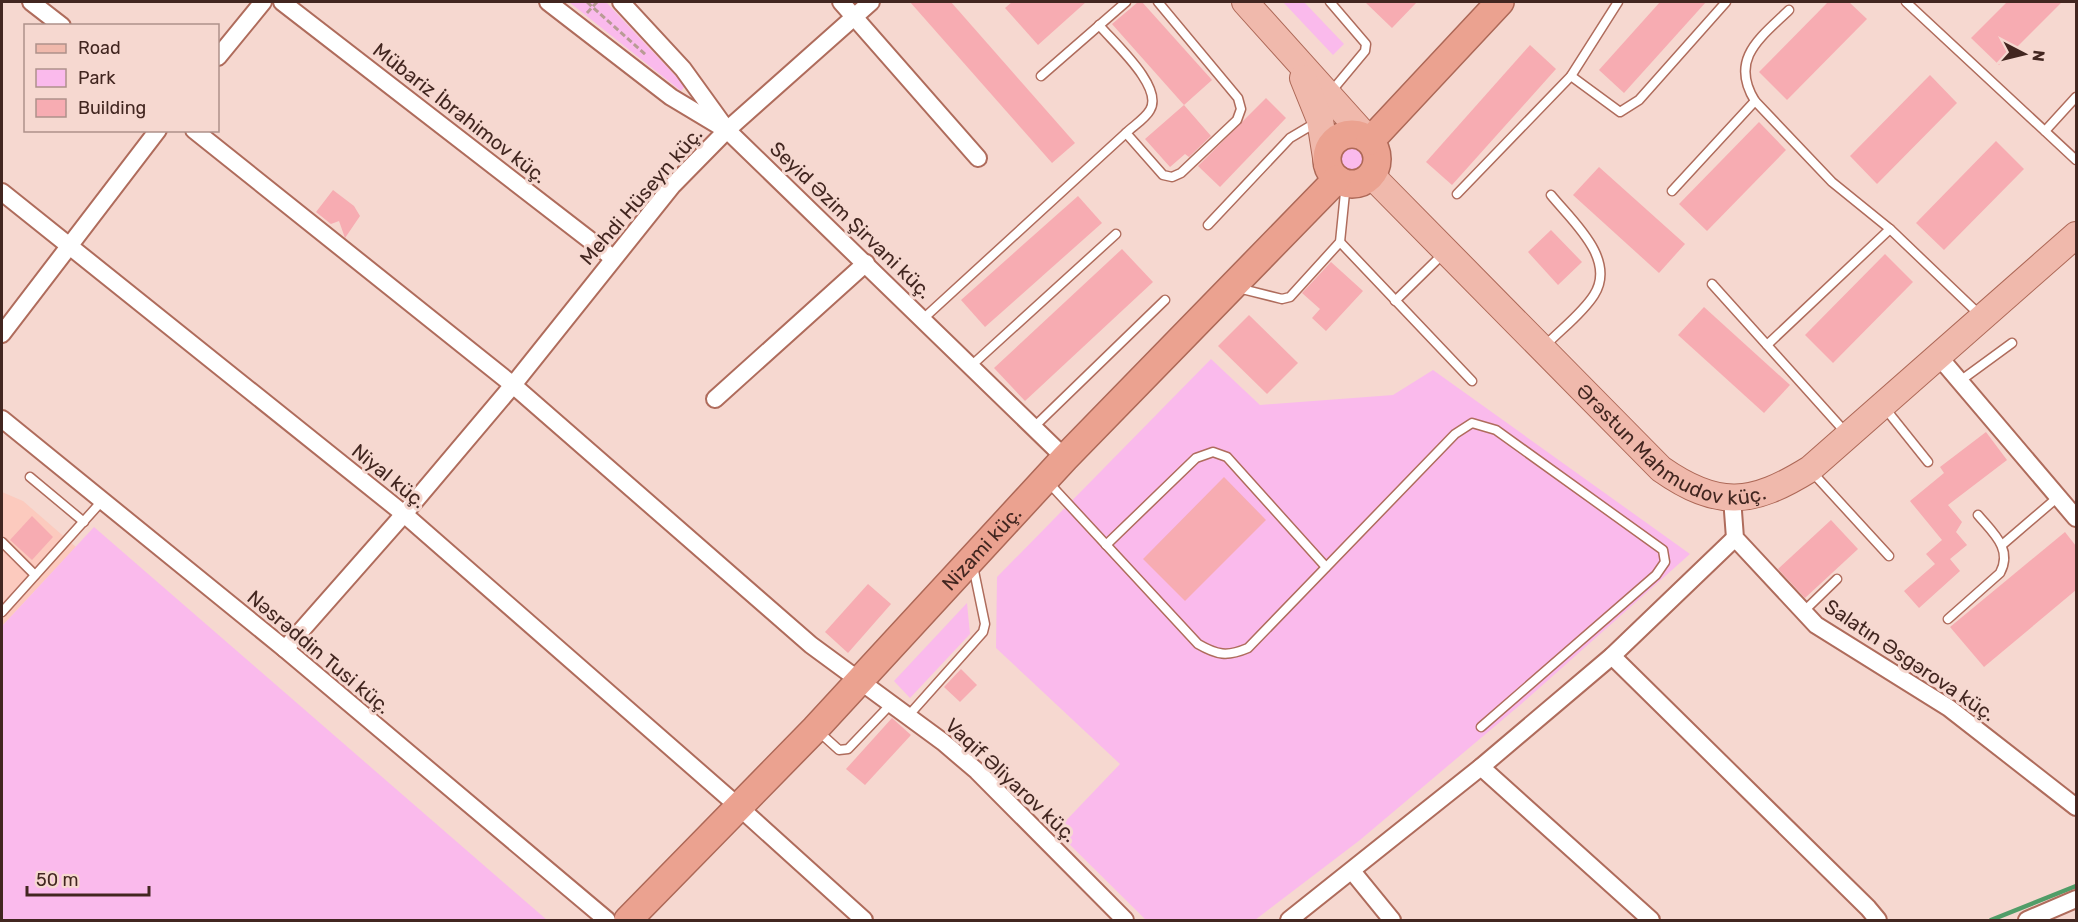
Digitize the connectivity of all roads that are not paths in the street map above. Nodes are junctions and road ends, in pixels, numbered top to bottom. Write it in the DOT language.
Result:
graph roads {
  1 [pos="32,2"];
  2 [pos="263,2"];
  3 [pos="282,2"];
  4 [pos="548,2"];
  5 [pos="621,2"];
  6 [pos="842,2"];
  7 [pos="871,2"];
  8 [pos="1126,2"];
  9 [pos="1158,2"];
  10 [pos="1245,2"];
  11 [pos="1330,2"];
  12 [pos="1500,2"];
  13 [pos="1618,2"];
  14 [pos="1726,2"];
  15 [pos="1906,2"];
  16 [pos="1789,10"];
  17 [pos="855,16"];
  18 [pos="60,24"];
  19 [pos="1099,25"];
  20 [pos="1288,52"];
  21 [pos="219,56"];
  22 [pos="1041,76"];
  23 [pos="1571,76"];
  24 [pos="1328,95"];
  25 [pos="2076,97"];
  26 [pos="1755,101"];
  27 [pos="1320,120"];
  28 [pos="727,130"];
  29 [pos="2045,131"];
  30 [pos="156,132"];
  31 [pos="197,132"];
  32 [pos="1126,133"];
  33 [pos="1370,141"];
  34 [pos="978,158"];
  35 [pos="2076,160"];
  36 [pos="1371,175"];
  37 [pos="1337,176"];
  38 [pos="1672,191"];
  39 [pos="2,192"];
  40 [pos="1457,194"];
  41 [pos="1551,195"];
  42 [pos="1208,225"];
  43 [pos="1890,229"];
  44 [pos="1116,234"];
  45 [pos="2076,236"];
  46 [pos="1340,243"];
  47 [pos="68,244"];
  48 [pos="1446,251"];
  49 [pos="613,258"];
  50 [pos="866,262"];
  51 [pos="1712,284"];
  52 [pos="1232,287"];
  53 [pos="1165,300"];
  54 [pos="1395,301"];
  55 [pos="924,318"];
  56 [pos="1983,319"];
  57 [pos="2,334"];
  58 [pos="2012,343"];
  59 [pos="1767,345"];
  60 [pos="1542,348"];
  61 [pos="1940,358"];
  62 [pos="972,365"];
  63 [pos="1472,381"];
  64 [pos="1960,381"];
  65 [pos="513,385"];
  66 [pos="715,399"];
  67 [pos="1884,407"];
  68 [pos="2,419"];
  69 [pos="1035,426"];
  70 [pos="1850,437"];
  71 [pos="1065,458"];
  72 [pos="1928,462"];
  73 [pos="1810,469"];
  74 [pos="30,477"];
  75 [pos="1046,479"];
  76 [pos="1732,498"];
  77 [pos="2058,498"];
  78 [pos="102,501"];
  79 [pos="404,514"];
  80 [pos="1978,515"];
  81 [pos="2076,518"];
  82 [pos="84,522"];
  83 [pos="1735,538"];
  84 [pos="2,542"];
  85 [pos="1107,544"];
  86 [pos="2002,545"];
  87 [pos="1889,556"];
  88 [pos="972,559"];
  89 [pos="1326,567"];
  90 [pos="35,575"];
  91 [pos="1837,579"];
  92 [pos="2,612"];
  93 [pos="1803,612"];
  94 [pos="1948,619"];
  95 [pos="285,649"];
  96 [pos="1612,656"];
  97 [pos="860,680"];
  98 [pos="892,703"];
  99 [pos="909,715"];
  100 [pos="1481,726"];
  101 [pos="815,729"];
  102 [pos="1481,767"];
  103 [pos="739,807"];
  104 [pos="2076,807"];
  105 [pos="1352,870"];
  106 [pos="2076,899"];
  107 [pos="607,921"];
  108 [pos="628,921"];
  109 [pos="864,921"];
  110 [pos="1125,921"];
  111 [pos="1288,921"];
  112 [pos="1392,921"];
  113 [pos="1651,921"];
  114 [pos="1878,921"];
  115 [pos="2026,921"];
  1 -- 18 [label="street"];
  2 -- 21 [label="street"];
  3 -- 49 [label="street, Mübariz İbrahimov küç."];
  4 -- 28 [label="street"];
  5 -- 28 [label="street, Seyid Əzim Şirvani küç."];
  6 -- 17 [label="street"];
  7 -- 17 [label="street, Mehdi Hüseyn küç."];
  8 -- 19 [label="lane"];
  9 -- 32 [label="lane"];
  10 -- 20 [label="main road"];
  11 -- 24 [label="lane"];
  12 -- 33 [label="highway"];
  13 -- 23 [label="lane"];
  14 -- 23 [label="lane"];
  15 -- 29 [label="lane"];
  16 -- 26 [label="lane"];
  17 -- 28 [label="street, Mehdi Hüseyn küç."];
  17 -- 34 [label="street"];
  19 -- 22 [label="lane"];
  19 -- 32 [label="lane"];
  20 -- 24 [label="main road"];
  20 -- 27 [label="main road"];
  23 -- 40 [label="lane"];
  24 -- 33 [label="main road"];
  25 -- 29 [label="lane"];
  26 -- 38 [label="lane"];
  26 -- 43 [label="lane"];
  27 -- 37 [label="main road"];
  27 -- 42 [label="lane"];
  28 -- 49 [label="street, Mehdi Hüseyn küç."];
  28 -- 50 [label="street, Seyid Əzim Şirvani küç."];
  29 -- 35 [label="lane"];
  30 -- 47 [label="street"];
  31 -- 65 [label="street"];
  32 -- 55 [label="lane"];
  33 -- 36 [label="highway"];
  33 -- 37 [label="highway"];
  36 -- 37 [label="highway"];
  36 -- 48 [label="main road, Ərəstun Mahmudov küç."];
  37 -- 46 [label="lane"];
  37 -- 52 [label="highway, Nizami küç."];
  39 -- 47 [label="street, Niyal küç."];
  41 -- 60 [label="lane"];
  43 -- 56 [label="lane"];
  43 -- 59 [label="lane"];
  44 -- 62 [label="lane"];
  45 -- 56 [label="main road, Ərəstun Mahmudov küç."];
  46 -- 52 [label="lane"];
  46 -- 54 [label="lane"];
  47 -- 57 [label="street"];
  47 -- 79 [label="street, Niyal küç."];
  48 -- 54 [label="lane"];
  48 -- 60 [label="main road, Ərəstun Mahmudov küç."];
  49 -- 65 [label="street, Mehdi Hüseyn küç."];
  50 -- 55 [label="street, Seyid Əzim Şirvani küç."];
  50 -- 66 [label="street"];
  51 -- 59 [label="lane"];
  52 -- 71 [label="highway, Nizami küç."];
  53 -- 69 [label="lane"];
  54 -- 63 [label="lane"];
  55 -- 62 [label="street, Seyid Əzim Şirvani küç."];
  56 -- 61 [label="main road, Ərəstun Mahmudov küç."];
  58 -- 64 [label="lane"];
  59 -- 70 [label="lane"];
  60 -- 76 [label="main road, Ərəstun Mahmudov küç."];
  61 -- 64 [label="street"];
  61 -- 67 [label="main road, Ərəstun Mahmudov küç."];
  62 -- 69 [label="street, Seyid Əzim Şirvani küç."];
  64 -- 77 [label="street"];
  65 -- 79 [label="street, Mehdi Hüseyn küç."];
  65 -- 97 [label="street"];
  67 -- 70 [label="main road, Ərəstun Mahmudov küç."];
  67 -- 72 [label="lane"];
  68 -- 78 [label="street, Nəsrəddin Tusi küç."];
  69 -- 71 [label="street, Seyid Əzim Şirvani küç."];
  70 -- 73 [label="main road, Ərəstun Mahmudov küç."];
  71 -- 75 [label="highway, Nizami küç."];
  73 -- 76 [label="main road, Ərəstun Mahmudov küç."];
  73 -- 87 [label="lane"];
  74 -- 82 [label="lane"];
  75 -- 85 [label="lane"];
  75 -- 88 [label="highway, Nizami küç."];
  76 -- 83 [label="street"];
  77 -- 81 [label="street"];
  77 -- 86 [label="lane"];
  78 -- 82 [label="lane"];
  78 -- 95 [label="street, Nəsrəddin Tusi küç."];
  79 -- 95 [label="street, Mehdi Hüseyn küç."];
  79 -- 103 [label="street, Niyal küç."];
  80 -- 86 [label="lane"];
  82 -- 90 [label="lane"];
  83 -- 93 [label="street, Salatın Əsgərova küç."];
  83 -- 96 [label="street"];
  84 -- 90 [label="lane"];
  85 -- 89 [label="lane"];
  85 -- 89 [label="lane"];
  86 -- 94 [label="lane"];
  88 -- 97 [label="highway, Nizami küç."];
  88 -- 99 [label="lane"];
  89 -- 100 [label="lane"];
  90 -- 92 [label="lane"];
  91 -- 93 [label="lane"];
  93 -- 104 [label="street, Salatın Əsgərova küç."];
  95 -- 107 [label="street, Nəsrəddin Tusi küç."];
  96 -- 102 [label="street"];
  96 -- 114 [label="street"];
  97 -- 98 [label="street, Vaqif Əliyarov küç."];
  97 -- 101 [label="highway, Nizami küç."];
  98 -- 99 [label="street, Vaqif Əliyarov küç."];
  98 -- 101 [label="lane"];
  99 -- 110 [label="street, Vaqif Əliyarov küç."];
  101 -- 103 [label="highway, Nizami küç."];
  102 -- 105 [label="street"];
  102 -- 113 [label="street"];
  103 -- 108 [label="highway, Nizami küç."];
  103 -- 109 [label="street, Niyal küç."];
  105 -- 111 [label="street"];
  105 -- 112 [label="street"];
  106 -- 115 [label="street"];
}
